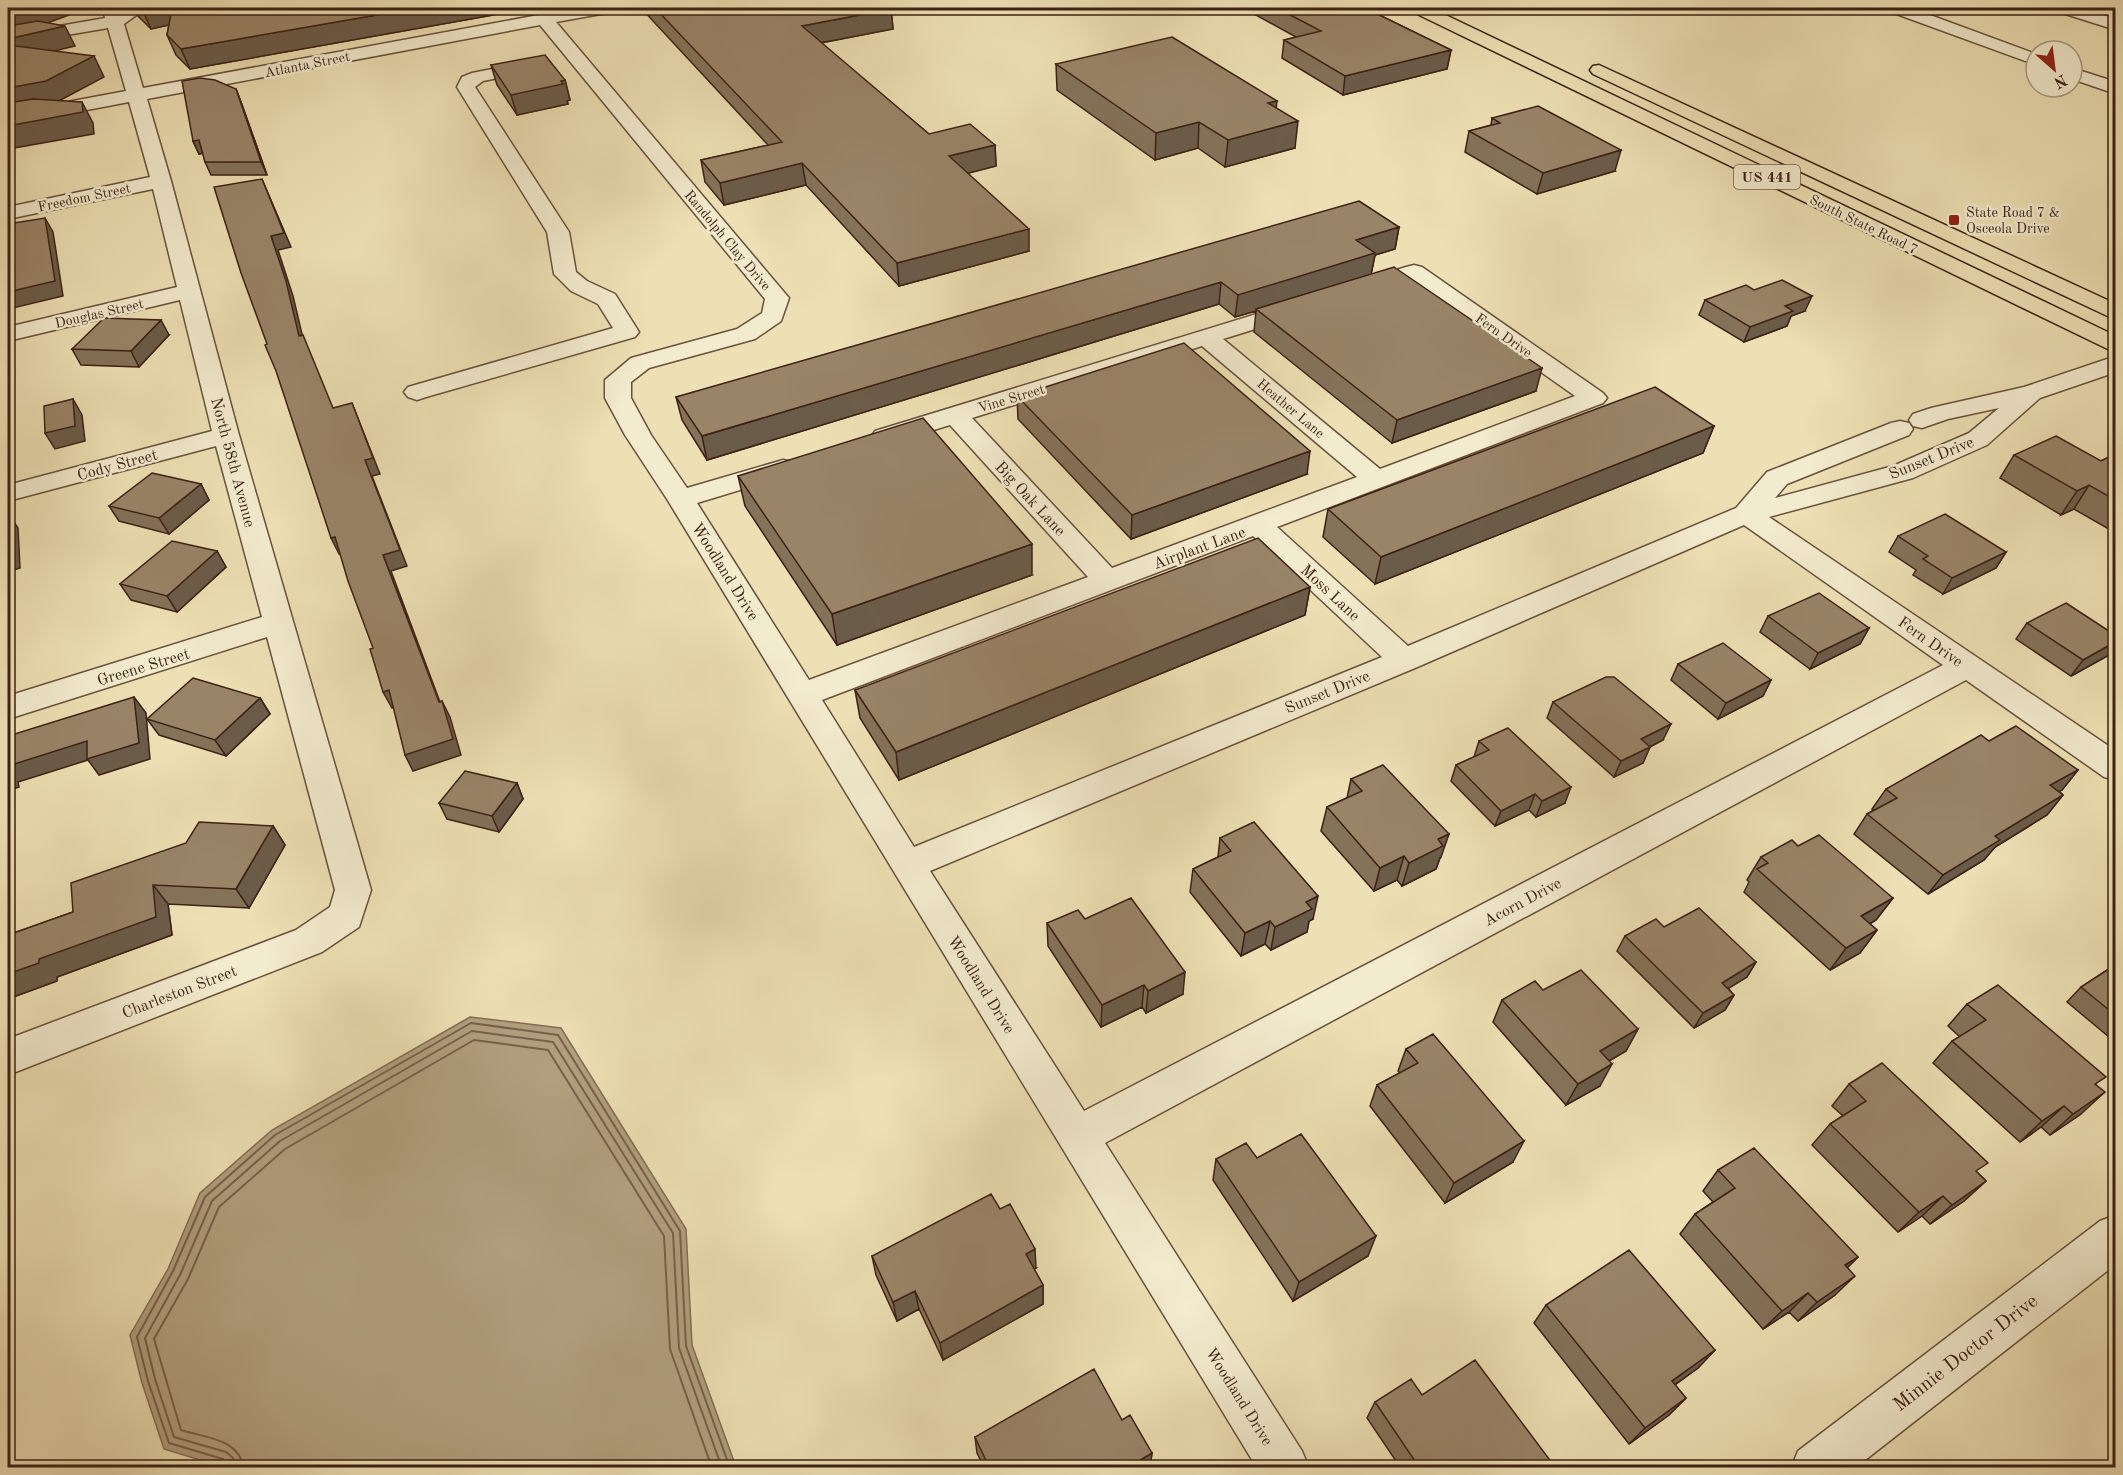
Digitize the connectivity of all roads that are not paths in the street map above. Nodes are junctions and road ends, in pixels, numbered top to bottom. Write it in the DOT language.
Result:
graph roads {
  1 [pos="138,8"];
  2 [pos="606,8"];
  3 [pos="1419,8"];
  4 [pos="1898,8"];
  5 [pos="2065,8"];
  6 [pos="113,14"];
  7 [pos="544,19"];
  8 [pos="2115,24"];
  9 [pos="8,40"];
  10 [pos="2024,55"];
  11 [pos="575,58"];
  12 [pos="1587,64"];
  13 [pos="2084,77"];
  14 [pos="2115,89"];
  15 [pos="137,95"];
  16 [pos="8,119"];
  17 [pos="161,181"];
  18 [pos="8,213"];
  19 [pos="1414,272"];
  20 [pos="190,291"];
  21 [pos="2115,313"];
  22 [pos="8,334"];
  23 [pos="1206,337"];
  24 [pos="2115,346"];
  25 [pos="2115,363"];
  26 [pos="417,392"];
  27 [pos="2031,393"];
  28 [pos="1594,398"];
  29 [pos="955,415"];
  30 [pos="1900,429"];
  31 [pos="226,435"];
  32 [pos="866,442"];
  33 [pos="800,463"];
  34 [pos="1922,464"];
  35 [pos="1377,480"];
  36 [pos="8,493"];
  37 [pos="681,499"];
  38 [pos="1746,514"];
  39 [pos="1258,525"];
  40 [pos="1107,580"];
  41 [pos="278,623"];
  42 [pos="1404,660"];
  43 [pos="1967,666"];
  44 [pos="803,695"];
  45 [pos="8,708"];
  46 [pos="2115,768"];
  47 [pos="907,865"];
  48 [pos="346,916"];
  49 [pos="8,1057"];
  50 [pos="1077,1136"];
  51 [pos="2115,1236"];
  52 [pos="1285,1467"];
  53 [pos="1815,1467"];
  1 -- 6 [label="street"];
  2 -- 7 [label="street, Atlanta Street"];
  3 -- 24 [label="main road, South State Road 7 / US 441"];
  4 -- 10 [label="street"];
  5 -- 8 [label="street"];
  6 -- 9 [label="street"];
  6 -- 15 [label="street, North 58th Avenue"];
  7 -- 11 [label="street, Randolph Clay Drive"];
  7 -- 15 [label="street, Atlanta Street"];
  11 -- 26 [label="street"];
  11 -- 37 [label="street, Randolph Clay Drive"];
  12 -- 21 [label="main road, South State Road 7 / US 441"];
  13 -- 14 [label="street"];
  15 -- 16 [label="street, Atlanta Street"];
  15 -- 17 [label="street, North 58th Avenue"];
  17 -- 18 [label="street, Freedom Street"];
  17 -- 20 [label="street, North 58th Avenue"];
  19 -- 23 [label="street, Vine Street"];
  19 -- 28 [label="street, Fern Drive"];
  20 -- 22 [label="street, Douglas Street"];
  20 -- 31 [label="street, North 58th Avenue"];
  23 -- 29 [label="street, Vine Street"];
  23 -- 35 [label="street, Heather Lane"];
  25 -- 27 [label="street, Sunset Drive"];
  27 -- 30 [label="street, Sunset Drive"];
  27 -- 34 [label="street, Sunset Drive"];
  28 -- 35 [label="street, Airplant Lane"];
  29 -- 32 [label="street, Vine Street"];
  29 -- 40 [label="street, Big Oak Lane"];
  30 -- 34 [label="street"];
  30 -- 38 [label="street, Sunset Drive"];
  31 -- 36 [label="street, Cody Street"];
  31 -- 41 [label="street, North 58th Avenue"];
  33 -- 37 [label="street"];
  34 -- 38 [label="street, Sunset Drive"];
  35 -- 39 [label="street, Airplant Lane"];
  37 -- 44 [label="street, Woodland Drive"];
  38 -- 42 [label="street, Sunset Drive"];
  38 -- 43 [label="street, Fern Drive"];
  39 -- 40 [label="street, Airplant Lane"];
  39 -- 42 [label="street, Moss Lane"];
  40 -- 44 [label="street, Airplant Lane"];
  41 -- 45 [label="street, Greene Street"];
  41 -- 48 [label="street, North 58th Avenue"];
  42 -- 47 [label="street, Sunset Drive"];
  43 -- 46 [label="street, Fern Drive"];
  43 -- 50 [label="street, Acorn Drive"];
  44 -- 47 [label="street, Woodland Drive"];
  47 -- 50 [label="street, Woodland Drive"];
  48 -- 49 [label="street, Charleston Street"];
  50 -- 52 [label="street, Woodland Drive"];
  51 -- 53 [label="street, Minnie Doctor Drive"];
}
